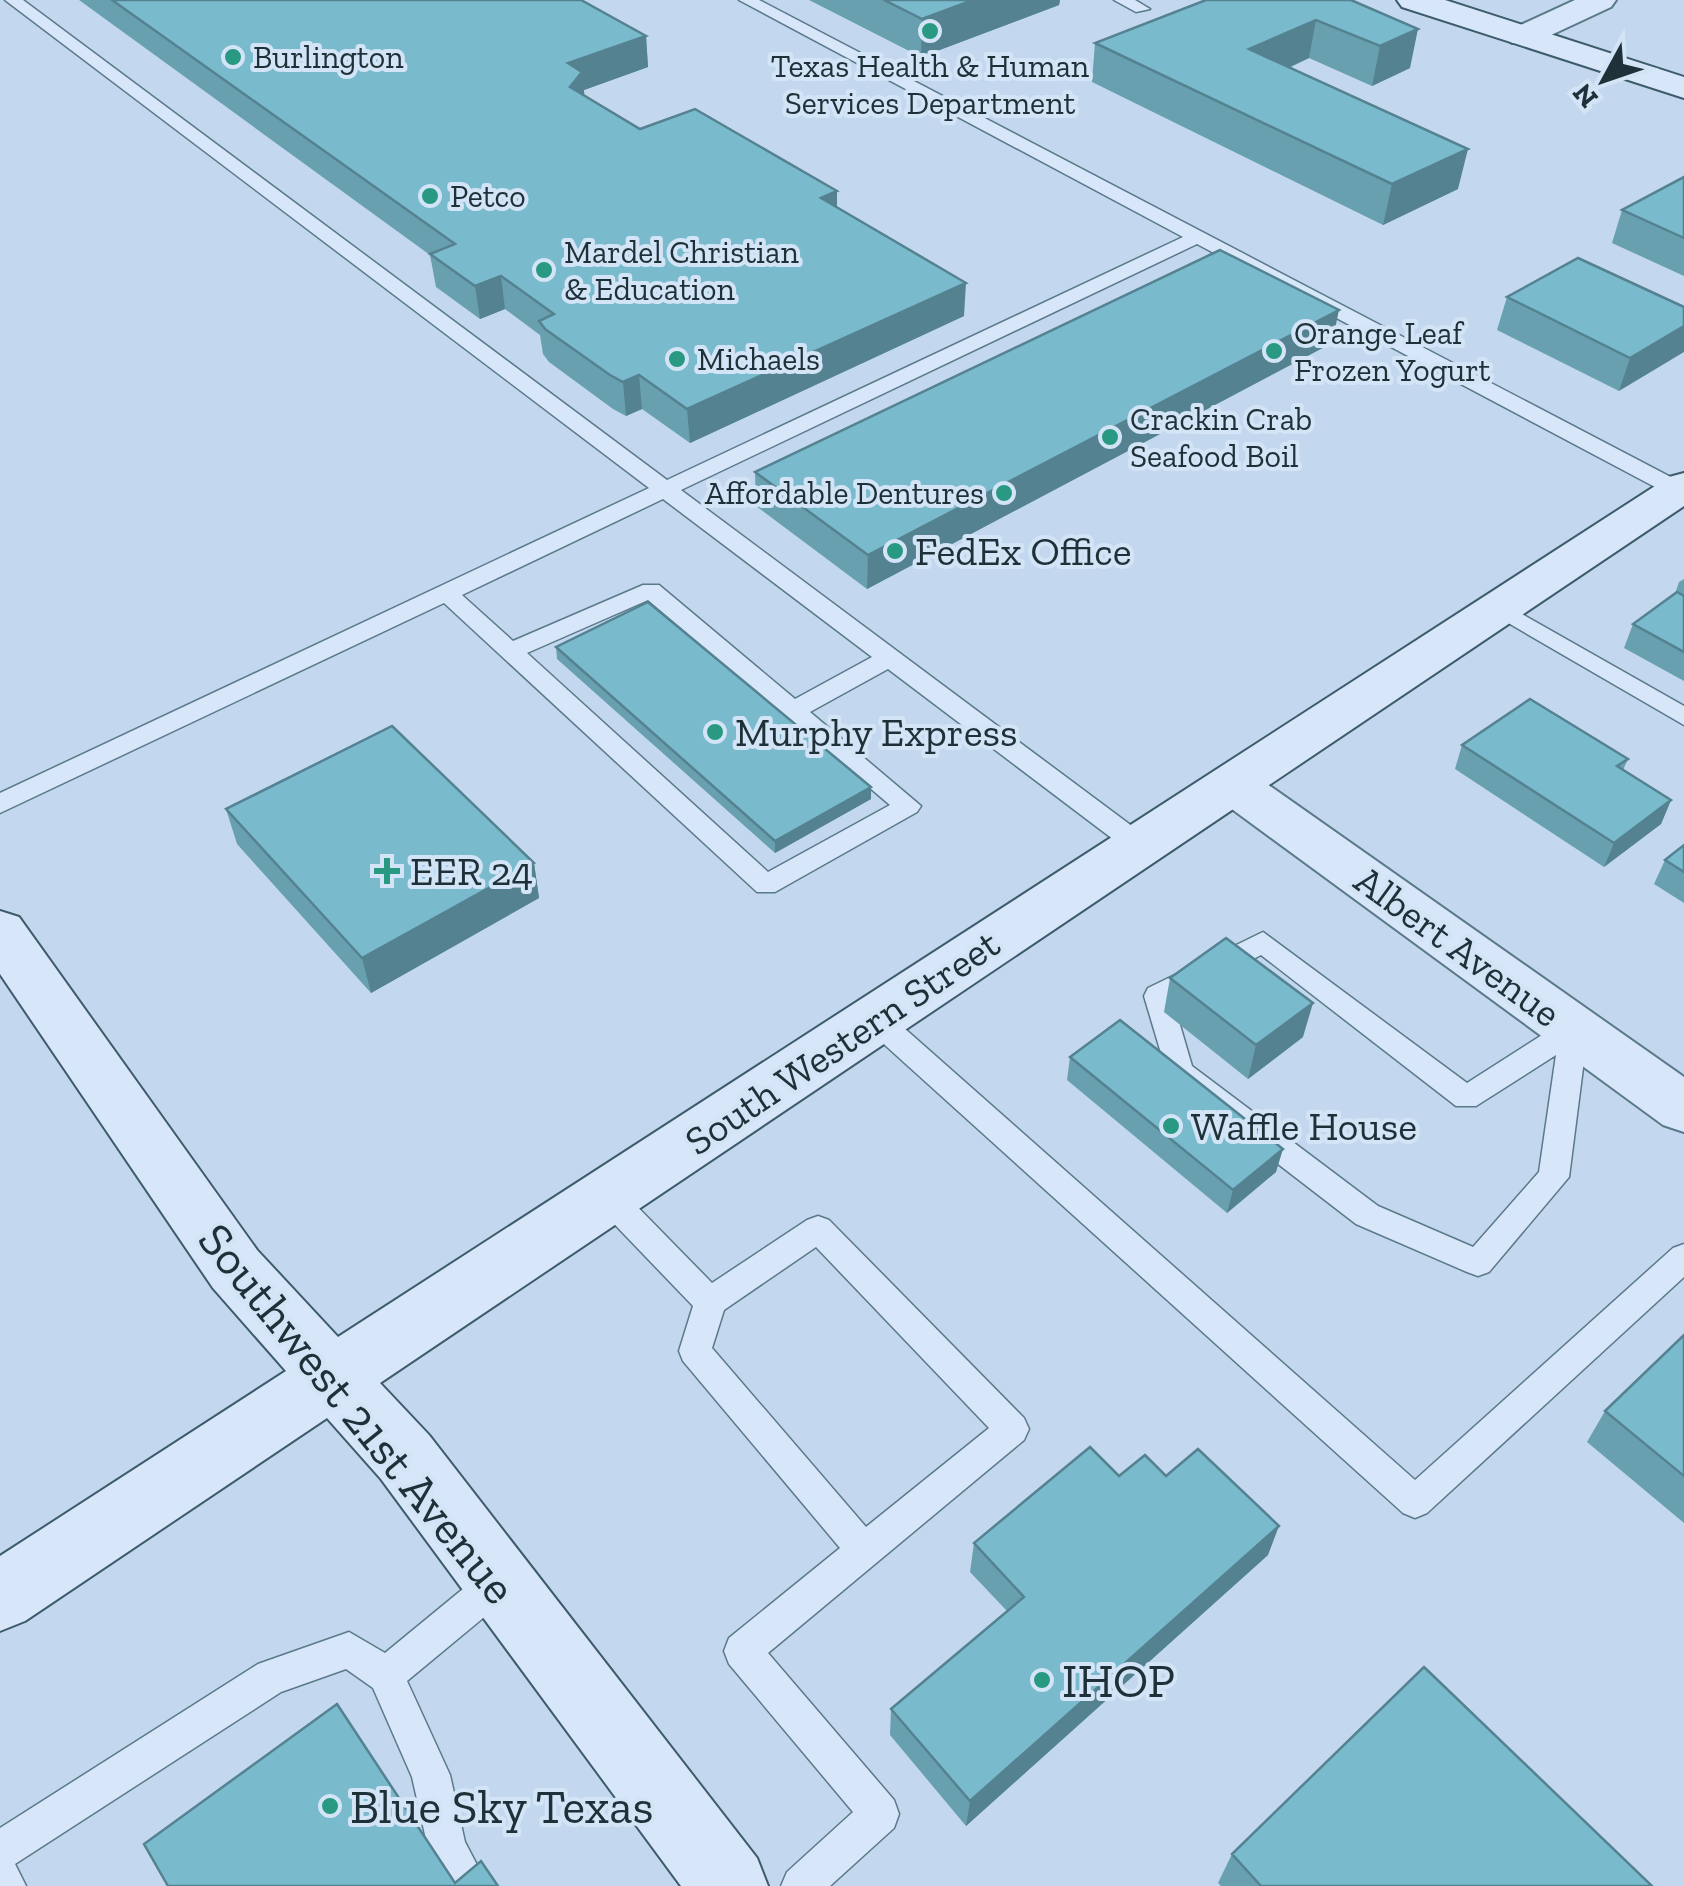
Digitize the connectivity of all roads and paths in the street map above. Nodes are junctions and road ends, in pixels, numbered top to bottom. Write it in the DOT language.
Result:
graph roads {
  1 [pos="747,0"];
  2 [pos="1122,0"];
  3 [pos="1413,0"];
  4 [pos="1600,0"];
  5 [pos="16,3"];
  6 [pos="1142,9"];
  7 [pos="1523,36"];
  8 [pos="1684,88"];
  9 [pos="1198,237"];
  10 [pos="1681,488"];
  11 [pos="664,490"];
  12 [pos="446,593"];
  13 [pos="1499,608"];
  14 [pos="511,651"];
  15 [pos="889,658"];
  16 [pos="593,691"];
  17 [pos="569,705"];
  18 [pos="1684,718"];
  19 [pos="798,723"];
  20 [pos="637,730"];
  21 [pos="610,742"];
  22 [pos="697,784"];
  23 [pos="1232,784"];
  24 [pos="670,798"];
  25 [pos="0,804"];
  26 [pos="740,821"];
  27 [pos="712,836"];
  28 [pos="1139,845"];
  29 [pos="0,931"];
  30 [pos="876,1020"];
  31 [pos="1574,1029"];
  32 [pos="1684,1108"];
  33 [pos="608,1197"];
  34 [pos="1684,1257"];
  35 [pos="710,1302"];
  36 [pos="333,1378"];
  37 [pos="862,1548"];
  38 [pos="500,1582"];
  39 [pos="0,1597"];
  40 [pos="386,1675"];
  41 [pos="0,1850"];
  42 [pos="0,1875"];
  43 [pos="6,1886"];
  44 [pos="468,1886"];
  45 [pos="728,1886"];
  46 [pos="801,1886"];
  1 -- 9 [label="lane"];
  2 -- 6 [label="lane"];
  3 -- 7 [label="street"];
  4 -- 7 [label="street"];
  5 -- 11 [label="lane"];
  7 -- 8 [label="street"];
  9 -- 10 [label="lane"];
  9 -- 11 [label="lane"];
  10 -- 13 [label="street, South Western Street"];
  11 -- 12 [label="lane"];
  11 -- 15 [label="lane"];
  12 -- 14 [label="lane"];
  12 -- 25 [label="lane"];
  13 -- 18 [label="lane"];
  13 -- 23 [label="street, South Western Street"];
  14 -- 17 [label="lane"];
  14 -- 19 [label="lane"];
  15 -- 19 [label="lane"];
  15 -- 28 [label="lane"];
  16 -- 17 [label="lane"];
  17 -- 21 [label="lane"];
  19 -- 27 [label="lane"];
  20 -- 21 [label="lane"];
  21 -- 24 [label="lane"];
  22 -- 24 [label="lane"];
  23 -- 28 [label="street, South Western Street"];
  23 -- 31 [label="street, Albert Avenue"];
  24 -- 27 [label="lane"];
  26 -- 27 [label="lane"];
  28 -- 30 [label="street, South Western Street"];
  29 -- 36 [label="street, Southwest 21st Avenue"];
  30 -- 33 [label="street, South Western Street"];
  30 -- 34 [label="lane"];
  31 -- 31 [label="lane"];
  31 -- 32 [label="street, Albert Avenue"];
  33 -- 35 [label="lane"];
  33 -- 36 [label="street, South Western Street"];
  35 -- 37 [label="lane"];
  35 -- 37 [label="lane"];
  36 -- 38 [label="street, Southwest 21st Avenue"];
  36 -- 39 [label="street, South Western Street"];
  37 -- 46 [label="lane"];
  38 -- 40 [label="lane"];
  38 -- 45 [label="street, Southwest 21st Avenue"];
  40 -- 41 [label="lane"];
  40 -- 44 [label="lane"];
  42 -- 43 [label="lane"];
}
